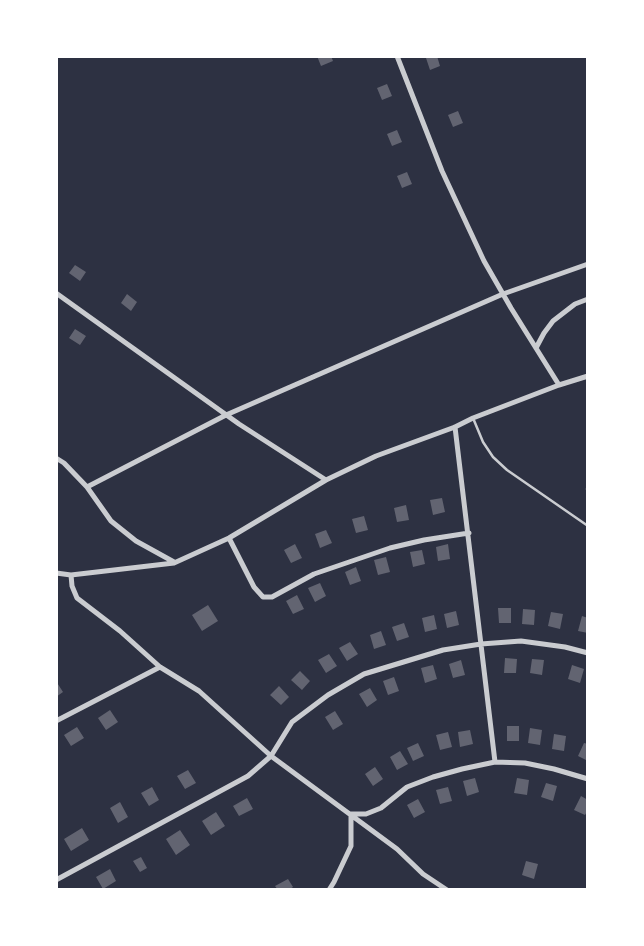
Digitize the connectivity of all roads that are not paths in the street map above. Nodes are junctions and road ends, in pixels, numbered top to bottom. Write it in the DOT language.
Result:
graph roads {
  1 [pos="397,56"];
  2 [pos="588,264"];
  3 [pos="56,294"];
  4 [pos="503,294"];
  5 [pos="588,299"];
  6 [pos="536,348"];
  7 [pos="588,376"];
  8 [pos="559,385"];
  9 [pos="226,415"];
  10 [pos="473,418"];
  11 [pos="454,427"];
  12 [pos="56,458"];
  13 [pos="326,480"];
  14 [pos="87,487"];
  15 [pos="588,526"];
  16 [pos="469,533"];
  17 [pos="229,538"];
  18 [pos="174,562"];
  19 [pos="56,573"];
  20 [pos="71,575"];
  21 [pos="481,644"];
  22 [pos="588,653"];
  23 [pos="160,666"];
  24 [pos="56,721"];
  25 [pos="271,756"];
  26 [pos="495,762"];
  27 [pos="588,779"];
  28 [pos="351,814"];
  29 [pos="56,880"];
  30 [pos="329,890"];
  31 [pos="448,890"];
  1 -- 4 [label="street"];
  2 -- 4 [label="street"];
  3 -- 9 [label="street"];
  4 -- 6 [label="street"];
  4 -- 9 [label="street"];
  5 -- 6 [label="street"];
  6 -- 8 [label="street"];
  7 -- 8 [label="street"];
  8 -- 10 [label="street"];
  9 -- 13 [label="street"];
  9 -- 14 [label="street"];
  10 -- 11 [label="street"];
  10 -- 15 [label="lane"];
  11 -- 13 [label="street"];
  11 -- 16 [label="street"];
  12 -- 14 [label="street"];
  13 -- 17 [label="street"];
  14 -- 18 [label="street"];
  16 -- 17 [label="street"];
  16 -- 21 [label="street"];
  17 -- 18 [label="street"];
  18 -- 20 [label="street"];
  19 -- 20 [label="street"];
  20 -- 23 [label="street"];
  21 -- 22 [label="street"];
  21 -- 25 [label="street"];
  21 -- 26 [label="street"];
  23 -- 24 [label="street"];
  23 -- 25 [label="street"];
  25 -- 28 [label="street"];
  25 -- 29 [label="street"];
  26 -- 27 [label="street"];
  26 -- 28 [label="street"];
  28 -- 30 [label="street"];
  28 -- 31 [label="street"];
}
